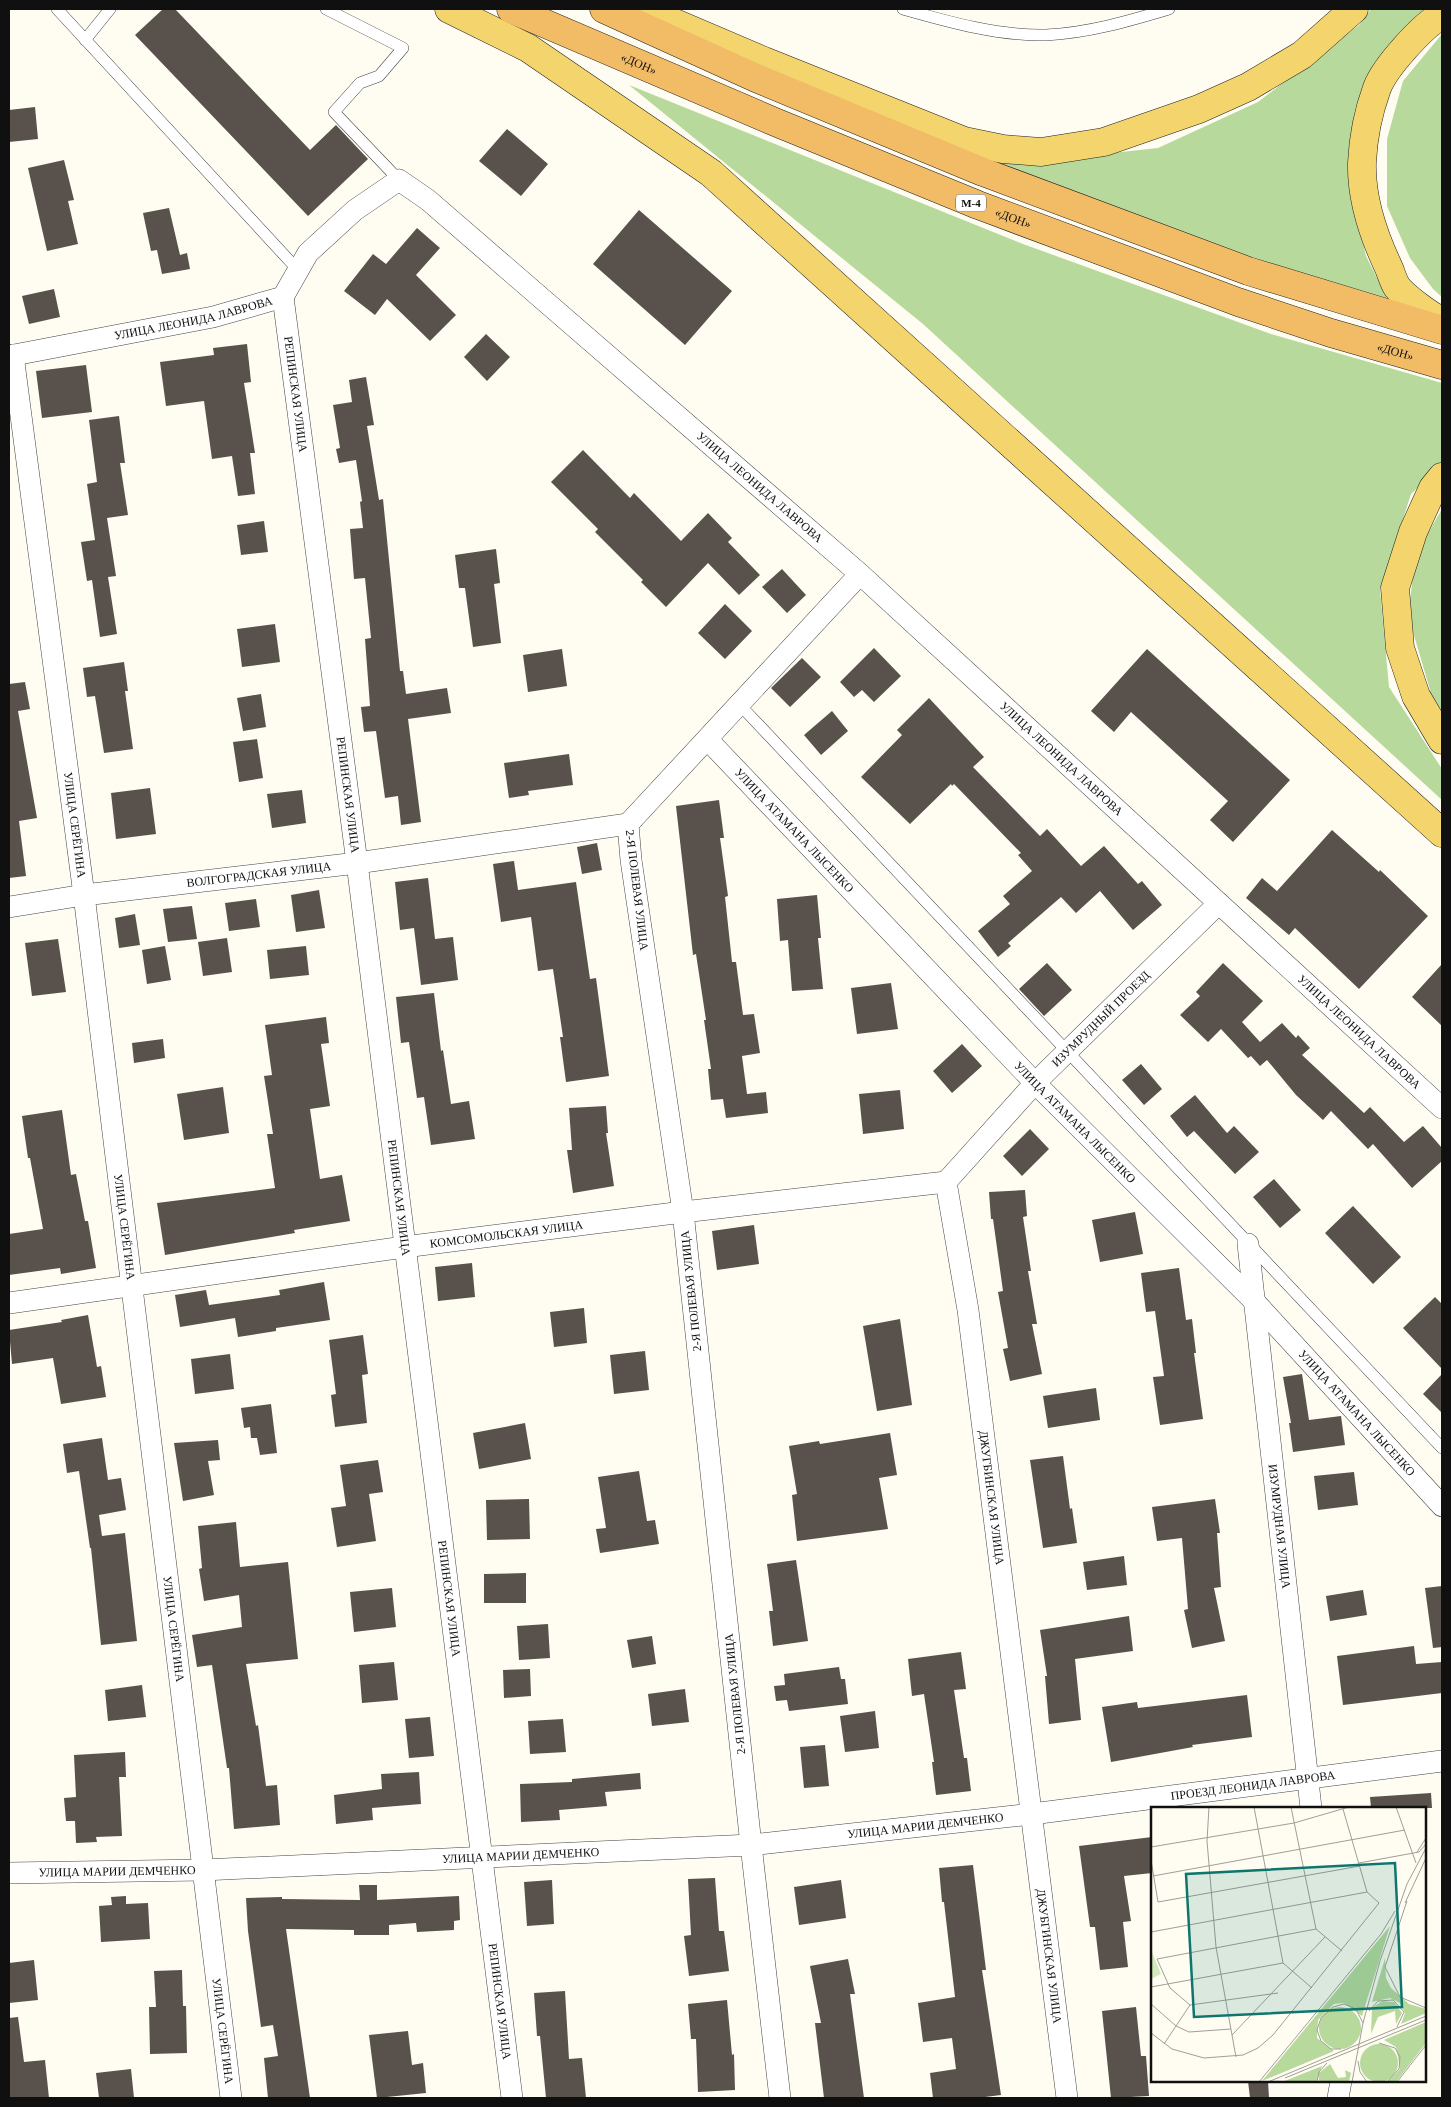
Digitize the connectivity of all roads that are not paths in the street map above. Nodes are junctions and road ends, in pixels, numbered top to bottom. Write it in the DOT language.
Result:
graph roads {
  1 [pos="56,9"];
  2 [pos="110,9"];
  3 [pos="326,9"];
  4 [pos="450,9"];
  5 [pos="510,9"];
  6 [pos="604,9"];
  7 [pos="642,9"];
  8 [pos="903,9"];
  9 [pos="1170,9"];
  10 [pos="1354,9"];
  11 [pos="1442,15"];
  12 [pos="85,40"];
  13 [pos="399,180"];
  14 [pos="298,270"];
  15 [pos="283,297"];
  16 [pos="1442,322"];
  17 [pos="1442,330"];
  18 [pos="11,356"];
  19 [pos="1442,365"];
  20 [pos="1442,477"];
  21 [pos="860,574"];
  22 [pos="739,704"];
  23 [pos="708,740"];
  24 [pos="1442,740"];
  25 [pos="628,824"];
  26 [pos="1442,833"];
  27 [pos="357,864"];
  28 [pos="84,895"];
  29 [pos="1218,904"];
  30 [pos="9,907"];
  31 [pos="1066,1052"];
  32 [pos="1035,1083"];
  33 [pos="1442,1108"];
  34 [pos="946,1182"];
  35 [pos="683,1212"];
  36 [pos="1248,1244"];
  37 [pos="404,1247"];
  38 [pos="130,1286"];
  39 [pos="1254,1301"];
  40 [pos="9,1303"];
  41 [pos="1442,1448"];
  42 [pos="1442,1506"];
  43 [pos="1442,1760"];
  44 [pos="1306,1778"];
  45 [pos="1311,1807"];
  46 [pos="1032,1814"];
  47 [pos="751,1844"];
  48 [pos="481,1857"];
  49 [pos="203,1870"];
  50 [pos="9,1873"];
  51 [pos="1341,2082"];
  52 [pos="231,2098"];
  53 [pos="512,2098"];
  54 [pos="780,2098"];
  55 [pos="1068,2098"];
  56 [pos="1338,2098"];
  1 -- 12 [label="lane"];
  2 -- 12 [label="lane"];
  3 -- 13 [label="lane"];
  4 -- 26 [label="main road"];
  5 -- 19 [label="highway, «ДОН» / М-4"];
  6 -- 17 [label="highway"];
  7 -- 10 [label="main road"];
  8 -- 9 [label="lane"];
  11 -- 16 [label="main road"];
  12 -- 14 [label="lane"];
  13 -- 14 [label="street, УЛИЦА ЛЕОНИДА ЛАВРОВА"];
  13 -- 21 [label="street, УЛИЦА ЛЕОНИДА ЛАВРОВА"];
  14 -- 15 [label="street, УЛИЦА ЛЕОНИДА ЛАВРОВА"];
  15 -- 18 [label="street, УЛИЦА ЛЕОНИДА ЛАВРОВА"];
  15 -- 27 [label="street, РЕПИНСКАЯ УЛИЦА"];
  18 -- 28 [label="street, УЛИЦА СЕРЁГИНА"];
  20 -- 24 [label="main road"];
  21 -- 22 [label="street, 2-Я ПОЛЕВАЯ УЛИЦА"];
  21 -- 29 [label="street, УЛИЦА ЛЕОНИДА ЛАВРОВА"];
  22 -- 23 [label="street, 2-Я ПОЛЕВАЯ УЛИЦА"];
  22 -- 31 [label="lane"];
  23 -- 25 [label="street, 2-Я ПОЛЕВАЯ УЛИЦА"];
  23 -- 32 [label="street, УЛИЦА АТАМАНА ЛЫСЕНКО"];
  25 -- 27 [label="street, ВОЛГОГРАДСКАЯ УЛИЦА"];
  25 -- 35 [label="street, 2-Я ПОЛЕВАЯ УЛИЦА"];
  27 -- 28 [label="street, ВОЛГОГРАДСКАЯ УЛИЦА"];
  27 -- 37 [label="street, РЕПИНСКАЯ УЛИЦА"];
  28 -- 30 [label="street, ВОЛГОГРАДСКАЯ УЛИЦА"];
  28 -- 38 [label="street, УЛИЦА СЕРЁГИНА"];
  29 -- 31 [label="street, ИЗУМРУДНЫЙ ПРОЕЗД"];
  29 -- 33 [label="street, УЛИЦА ЛЕОНИДА ЛАВРОВА"];
  31 -- 32 [label="street, ИЗУМРУДНЫЙ ПРОЕЗД"];
  31 -- 36 [label="lane"];
  32 -- 34 [label="street, ИЗУМРУДНЫЙ ПРОЕЗД"];
  32 -- 39 [label="street, УЛИЦА АТАМАНА ЛЫСЕНКО"];
  34 -- 35 [label="street, КОМСОМОЛЬСКАЯ УЛИЦА"];
  34 -- 46 [label="street, ДЖУГБИНСКАЯ УЛИЦА"];
  35 -- 37 [label="street, КОМСОМОЛЬСКАЯ УЛИЦА"];
  35 -- 47 [label="street, 2-Я ПОЛЕВАЯ УЛИЦА"];
  36 -- 39 [label="street, ИЗУМРУДНАЯ УЛИЦА"];
  36 -- 41 [label="lane"];
  37 -- 38 [label="street, КОМСОМОЛЬСКАЯ УЛИЦА"];
  37 -- 48 [label="street, РЕПИНСКАЯ УЛИЦА"];
  38 -- 40 [label="street, КОМСОМОЛЬСКАЯ УЛИЦА"];
  38 -- 49 [label="street, УЛИЦА СЕРЁГИНА"];
  39 -- 42 [label="street, УЛИЦА АТАМАНА ЛЫСЕНКО"];
  39 -- 44 [label="street, ИЗУМРУДНАЯ УЛИЦА"];
  43 -- 44 [label="street, ПРОЕЗД ЛЕОНИДА ЛАВРОВА"];
  44 -- 45 [label="street, ИЗУМРУДНАЯ УЛИЦА"];
  44 -- 46 [label="street, ПРОЕЗД ЛЕОНИДА ЛАВРОВА"];
  46 -- 47 [label="street, УЛИЦА МАРИИ ДЕМЧЕНКО"];
  46 -- 55 [label="street, ДЖУБГИНСКАЯ УЛИЦА"];
  47 -- 48 [label="street, УЛИЦА МАРИИ ДЕМЧЕНКО"];
  47 -- 54 [label="street, 2-Я ПОЛЕВАЯ УЛИЦА"];
  48 -- 49 [label="street, УЛИЦА МАРИИ ДЕМЧЕНКО"];
  48 -- 53 [label="street, РЕПИНСКАЯ УЛИЦА"];
  49 -- 50 [label="street, УЛИЦА МАРИИ ДЕМЧЕНКО"];
  49 -- 52 [label="street, УЛИЦА СЕРЁГИНА"];
  51 -- 56 [label="street"];
}
